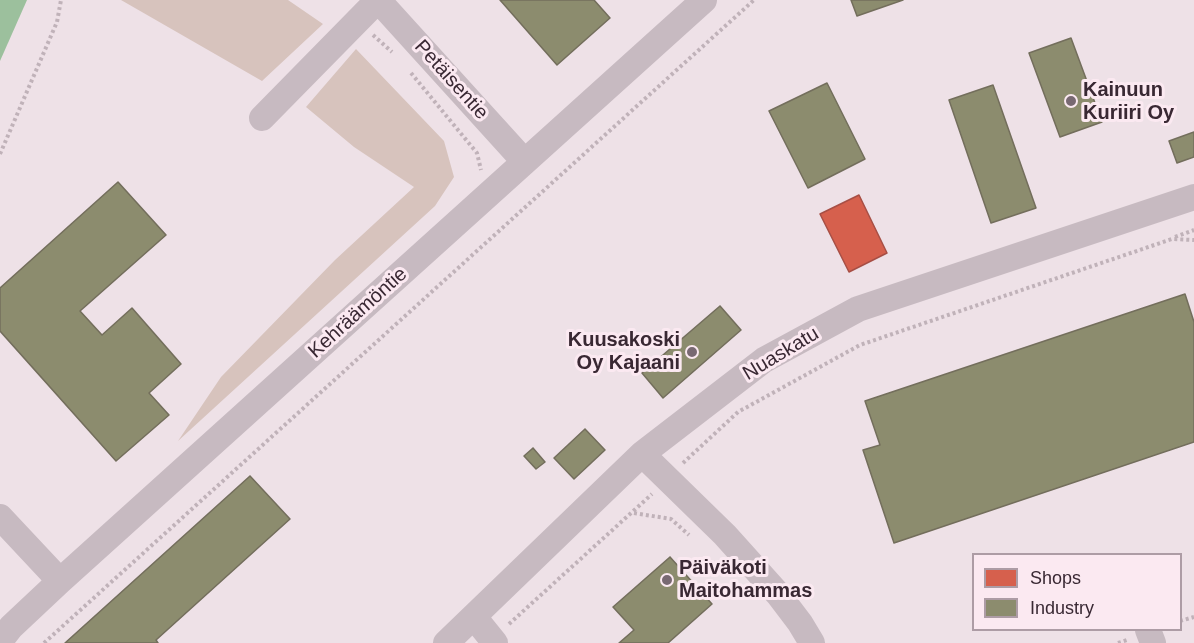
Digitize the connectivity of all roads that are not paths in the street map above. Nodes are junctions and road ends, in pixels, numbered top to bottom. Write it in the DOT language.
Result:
graph roads {
  1 [pos="378,0"];
  2 [pos="704,0"];
  3 [pos="262,118"];
  4 [pos="524,161"];
  5 [pos="1194,197"];
  6 [pos="642,454"];
  7 [pos="0,517"];
  8 [pos="60,581"];
  9 [pos="474,617"];
  10 [pos="4,634"];
  11 [pos="493,641"];
  12 [pos="446,643"];
  13 [pos="812,643"];
  1 -- 3 [label="street"];
  1 -- 4 [label="street, Petäisentie"];
  2 -- 4 [label="street, Kehräämöntie"];
  4 -- 8 [label="street, Kehräämöntie"];
  5 -- 6 [label="street, Nuaskatu"];
  6 -- 9 [label="street, Nuaskatu"];
  6 -- 13 [label="street"];
  7 -- 8 [label="street"];
  8 -- 10 [label="street, Kehräämöntie"];
  9 -- 11 [label="street"];
  9 -- 12 [label="street, Nuaskatu"];
}
